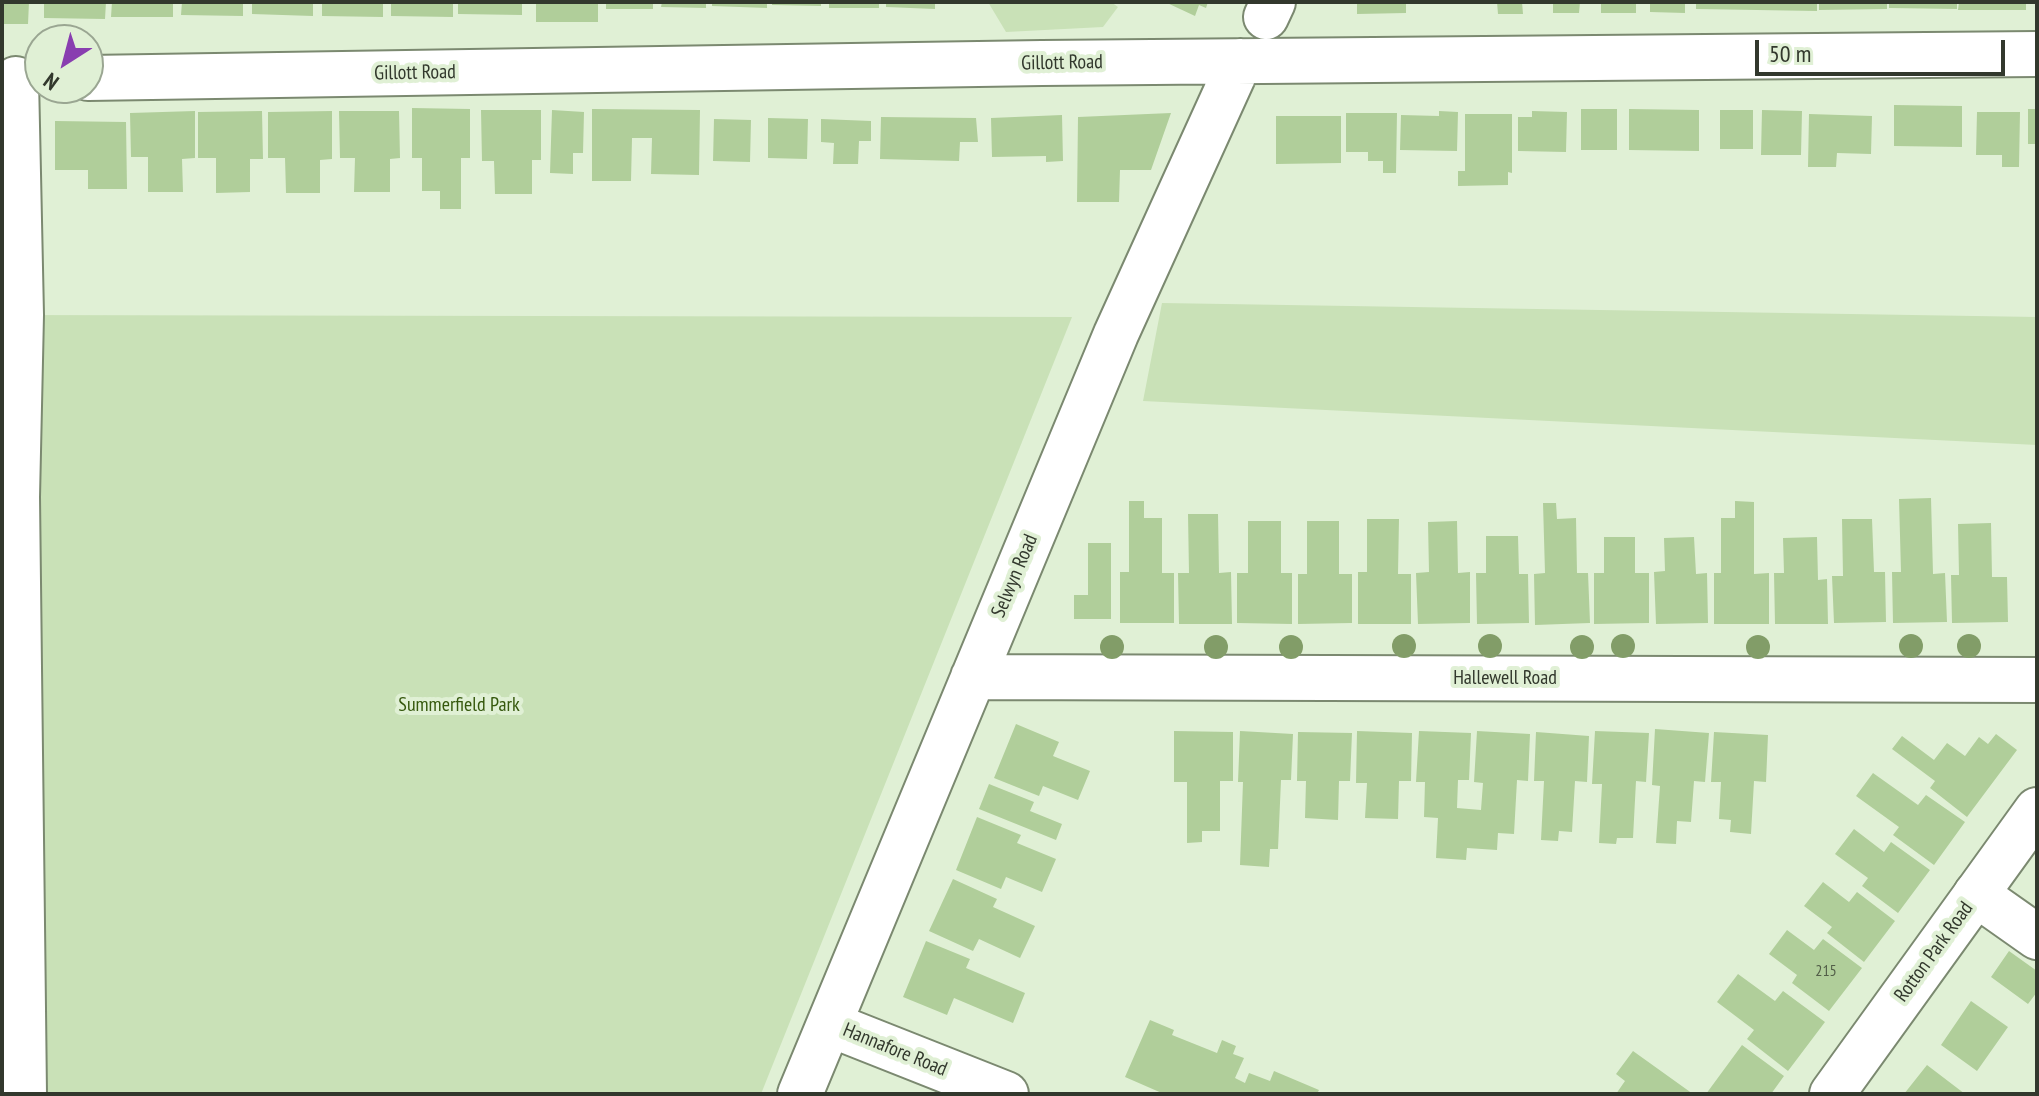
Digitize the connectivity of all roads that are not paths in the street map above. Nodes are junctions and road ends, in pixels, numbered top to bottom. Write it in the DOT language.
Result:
graph roads {
  1 [pos="2037,54"];
  2 [pos="1240,61"];
  3 [pos="104,78"];
  4 [pos="19,79"];
  5 [pos="10,497"];
  6 [pos="973,677"];
  7 [pos="2037,680"];
  8 [pos="2037,810"];
  9 [pos="1976,894"];
  10 [pos="2037,937"];
  11 [pos="829,1024"];
  12 [pos="24,1094"];
  13 [pos="800,1094"];
  14 [pos="1006,1094"];
  15 [pos="1832,1094"];
  1 -- 2 [label="street, Gillott Road"];
  2 -- 3 [label="street, Gillott Road"];
  2 -- 6 [label="street, Selwyn Road"];
  4 -- 5 [label="street"];
  5 -- 12 [label="street"];
  6 -- 7 [label="street, Hallewell Road"];
  6 -- 11 [label="street, Selwyn Road"];
  8 -- 9 [label="street, Rotton Park Road"];
  9 -- 10 [label="street"];
  9 -- 15 [label="street, Rotton Park Road"];
  11 -- 13 [label="street, Selwyn Road"];
  11 -- 14 [label="street, Hannafore Road"];
}
